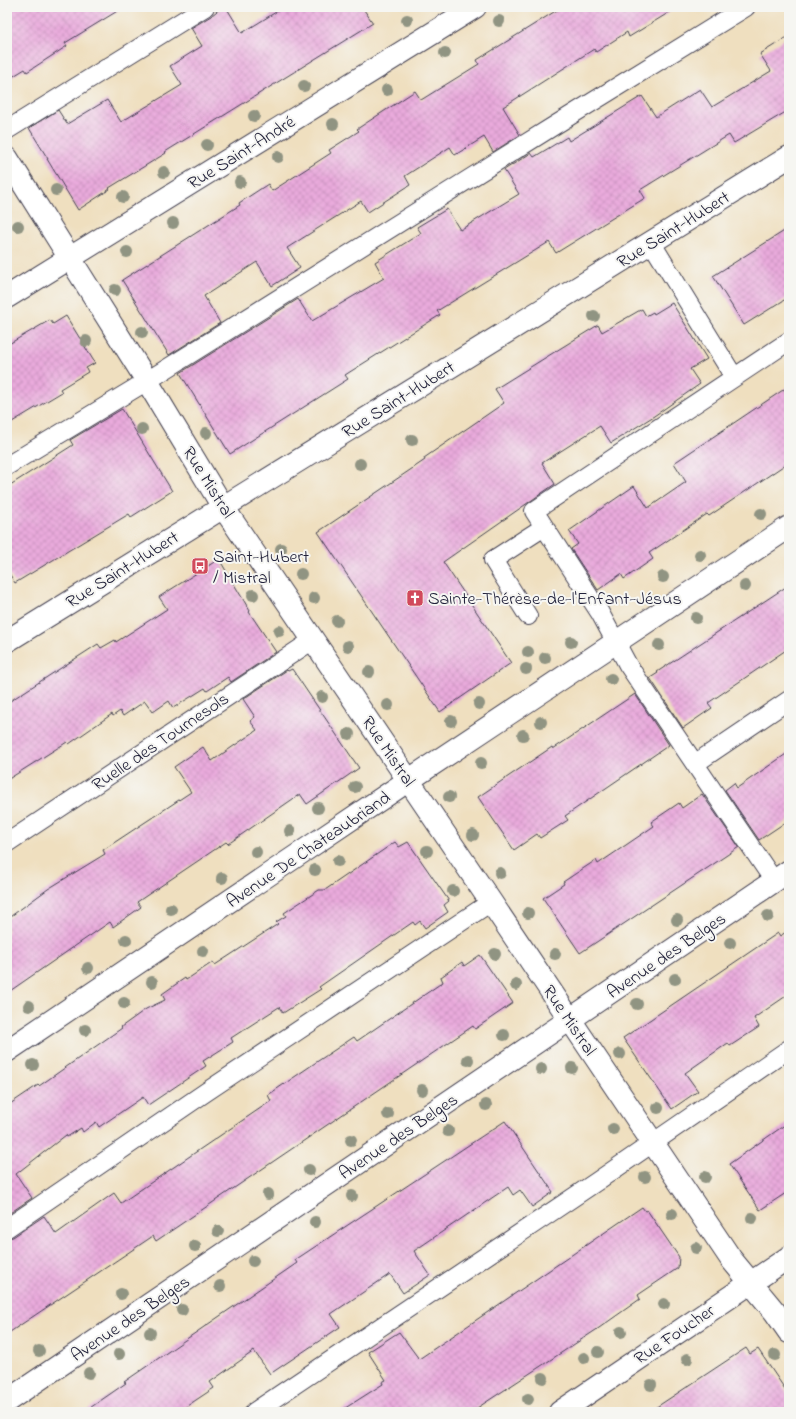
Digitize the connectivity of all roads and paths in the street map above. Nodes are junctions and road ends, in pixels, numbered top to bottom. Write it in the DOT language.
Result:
graph roads {
  1 [pos="205,7"];
  2 [pos="475,7"];
  3 [pos="746,7"];
  4 [pos="7,130"];
  5 [pos="789,157"];
  6 [pos="7,158"];
  7 [pos="651,242"];
  8 [pos="70,259"];
  9 [pos="7,297"];
  10 [pos="789,341"];
  11 [pos="734,377"];
  12 [pos="147,381"];
  13 [pos="7,466"];
  14 [pos="223,507"];
  15 [pos="544,527"];
  16 [pos="789,527"];
  17 [pos="528,616"];
  18 [pos="313,640"];
  19 [pos="7,641"];
  20 [pos="616,642"];
  21 [pos="789,700"];
  22 [pos="696,763"];
  23 [pos="409,780"];
  24 [pos="7,843"];
  25 [pos="782,876"];
  26 [pos="491,902"];
  27 [pos="570,1020"];
  28 [pos="789,1049"];
  29 [pos="7,1051"];
  30 [pos="653,1142"];
  31 [pos="7,1228"];
  32 [pos="789,1257"];
  33 [pos="751,1282"];
  34 [pos="789,1332"];
  35 [pos="7,1401"];
  36 [pos="254,1412"];
  37 [pos="560,1412"];
  1 -- 4 [label="lane"];
  2 -- 8 [label="street, Rue Saint-André"];
  3 -- 12 [label="lane"];
  5 -- 7 [label="street, Rue Saint-Hubert"];
  6 -- 8 [label="street, Rue Mistral"];
  7 -- 11 [label="lane"];
  7 -- 14 [label="street, Rue Saint-Hubert"];
  8 -- 9 [label="street, Rue Saint-André"];
  8 -- 12 [label="street, Rue Mistral"];
  10 -- 11 [label="lane"];
  11 -- 15 [label="lane"];
  12 -- 13 [label="lane"];
  12 -- 14 [label="street, Rue Mistral"];
  14 -- 18 [label="street, Rue Mistral"];
  14 -- 19 [label="street, Rue Saint-Hubert"];
  15 -- 17 [label="lane"];
  15 -- 20 [label="lane"];
  16 -- 20 [label="street, Avenue De Chateaubriand"];
  18 -- 23 [label="street, Rue Mistral"];
  18 -- 24 [label="lane, Ruelle des Tournesols"];
  20 -- 22 [label="lane"];
  20 -- 23 [label="street, Avenue De Chateaubriand"];
  21 -- 22 [label="lane"];
  22 -- 25 [label="lane"];
  23 -- 26 [label="street, Rue Mistral"];
  23 -- 29 [label="street, Avenue De Chateaubriand"];
  25 -- 27 [label="street, Avenue des Belges"];
  26 -- 27 [label="street, Rue Mistral"];
  26 -- 31 [label="lane"];
  27 -- 30 [label="street, Rue Mistral"];
  27 -- 35 [label="street, Avenue des Belges"];
  28 -- 30 [label="lane"];
  30 -- 33 [label="street, Rue Mistral"];
  30 -- 36 [label="lane"];
  32 -- 33 [label="street, Rue Foucher"];
  33 -- 34 [label="street, Rue Mistral"];
  33 -- 37 [label="street, Rue Foucher"];
}
